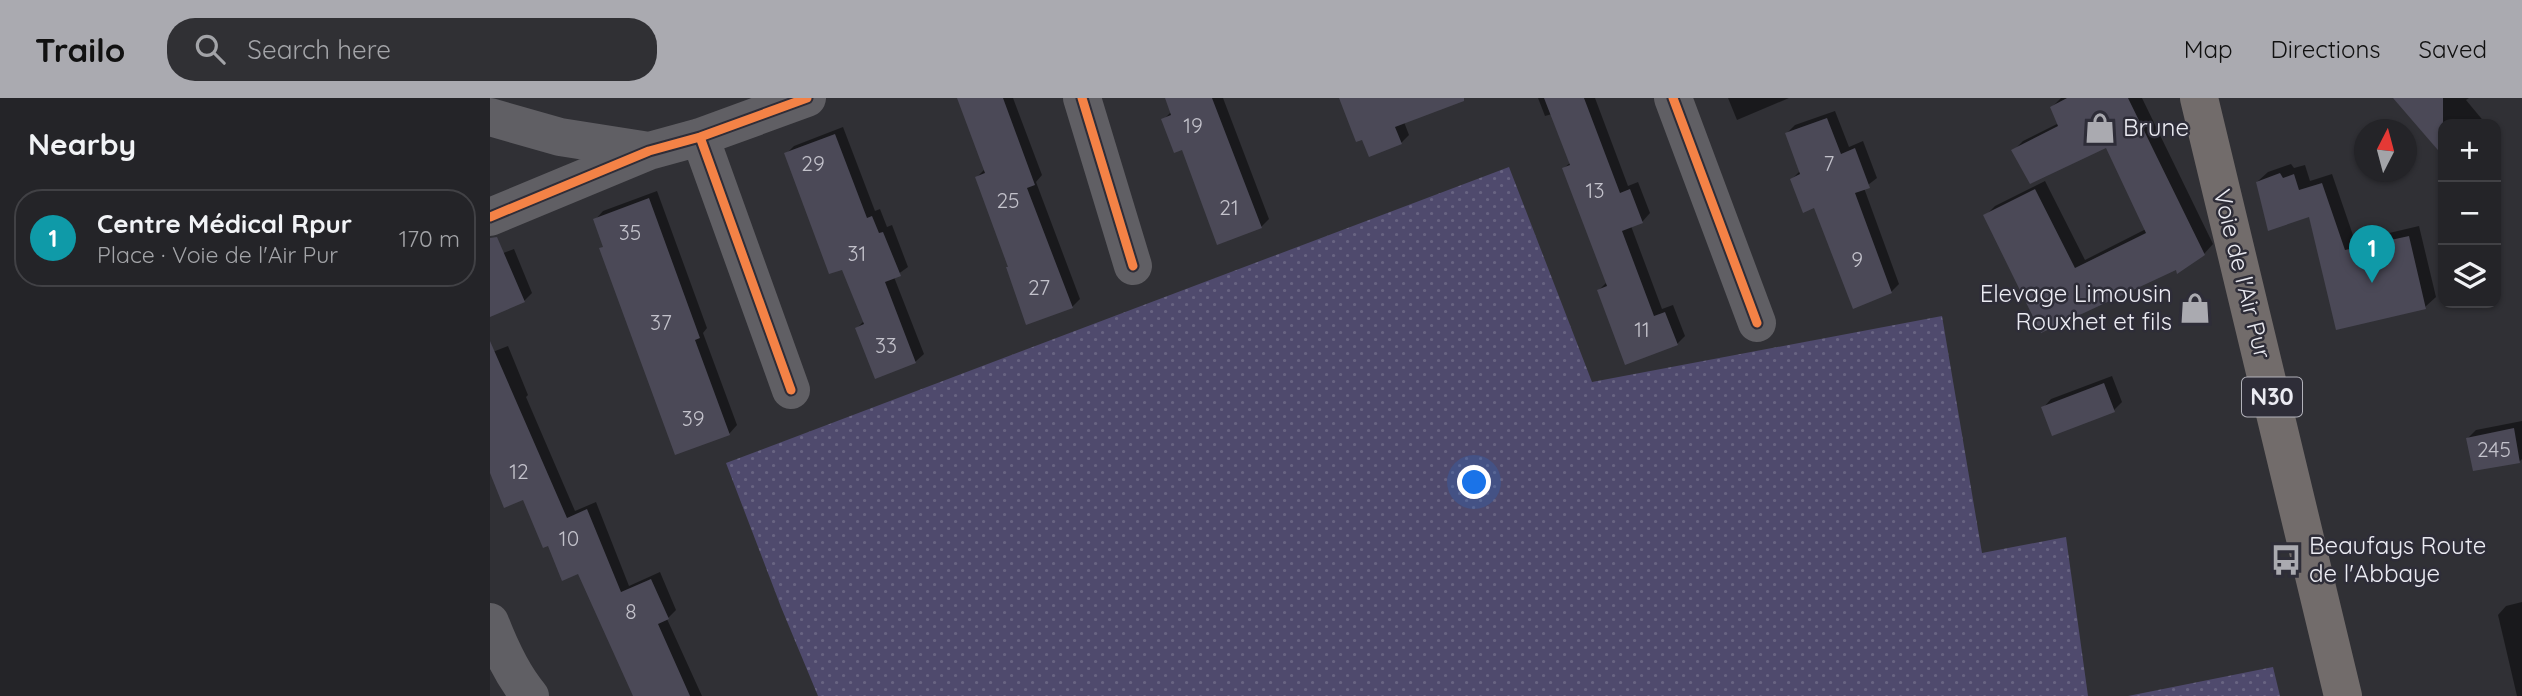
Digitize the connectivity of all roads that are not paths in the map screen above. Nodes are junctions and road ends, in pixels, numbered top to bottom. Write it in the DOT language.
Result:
graph roads {
  1 [pos="807,98"];
  2 [pos="1082,98"];
  3 [pos="1673,98"];
  4 [pos="2199,98"];
  5 [pos="490,117"];
  6 [pos="700,137"];
  7 [pos="649,151"];
  8 [pos="490,217"];
  9 [pos="1133,266"];
  10 [pos="1757,323"];
  11 [pos="792,390"];
  12 [pos="490,622"];
  13 [pos="530,696"];
  14 [pos="2343,696"];
  1 -- 6 [label="street"];
  2 -- 9 [label="street"];
  3 -- 10 [label="street"];
  4 -- 14 [label="main road, Voie de l'Air Pur / N30"];
  5 -- 7 [label="street"];
  6 -- 7 [label="street"];
  6 -- 11 [label="street"];
  7 -- 8 [label="street"];
  12 -- 13 [label="street"];
}
